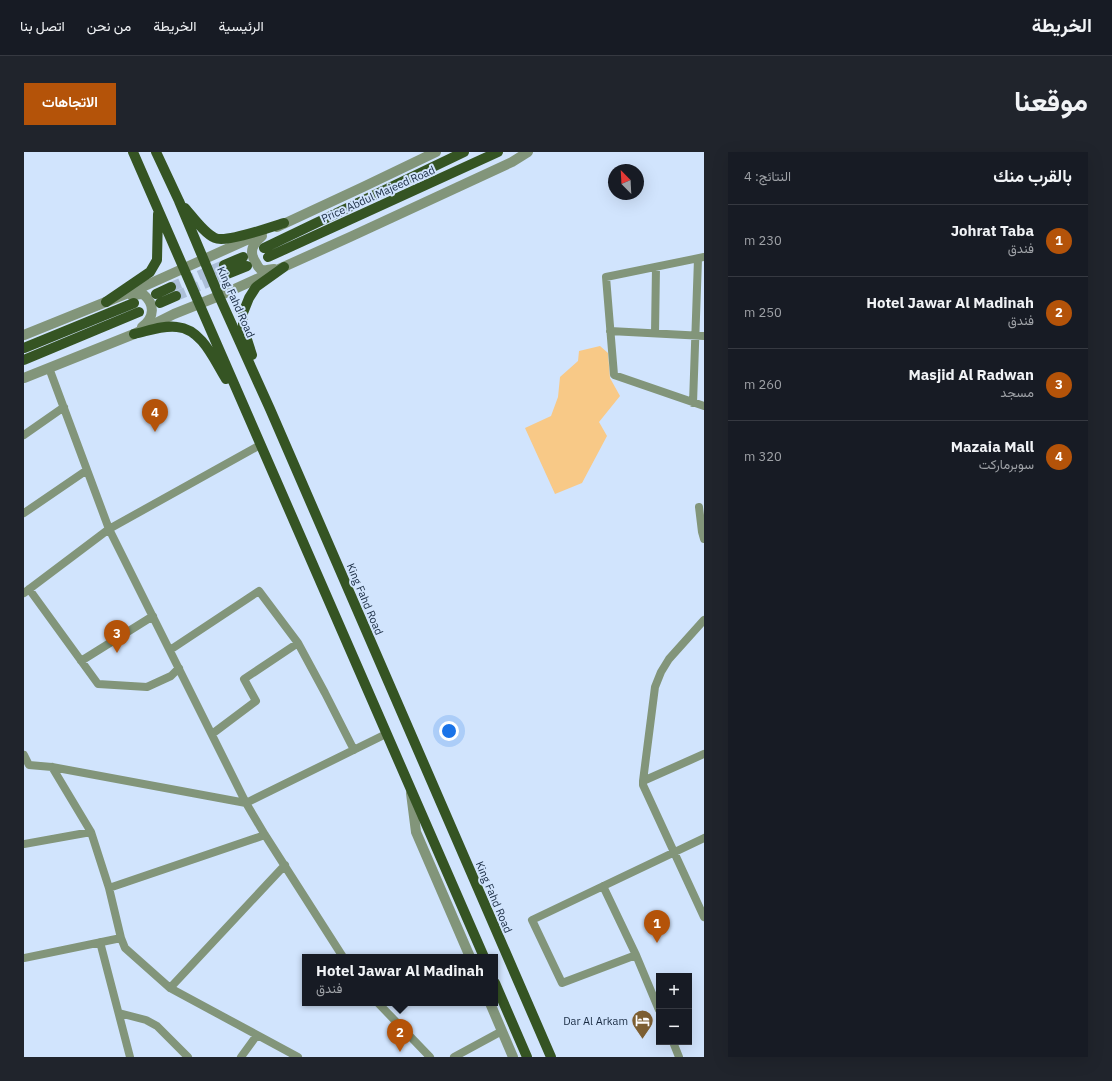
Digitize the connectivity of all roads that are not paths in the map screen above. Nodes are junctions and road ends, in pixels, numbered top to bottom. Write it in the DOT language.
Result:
graph roads {
  1 [pos="132,152"];
  2 [pos="156,152"];
  3 [pos="436,152"];
  4 [pos="464,152"];
  5 [pos="498,152"];
  6 [pos="528,152"];
  7 [pos="180,201"];
  8 [pos="158,210"];
  9 [pos="284,223"];
  10 [pos="271,230"];
  11 [pos="701,258"];
  12 [pos="204,260"];
  13 [pos="245,261"];
  14 [pos="284,267"];
  15 [pos="656,267"];
  16 [pos="184,269"];
  17 [pos="226,270"];
  18 [pos="174,292"];
  19 [pos="219,296"];
  20 [pos="158,298"];
  21 [pos="109,301"];
  22 [pos="198,304"];
  23 [pos="610,331"];
  24 [pos="655,333"];
  25 [pos="134,334"];
  26 [pos="24,335"];
  27 [pos="700,335"];
  28 [pos="24,348"];
  29 [pos="24,360"];
  30 [pos="49,368"];
  31 [pos="24,378"];
  32 [pos="693,402"];
  33 [pos="704,406"];
  34 [pos="64,407"];
  35 [pos="270,409"];
  36 [pos="248,416"];
  37 [pos="24,435"];
  38 [pos="260,445"];
  39 [pos="87,470"];
  40 [pos="699,507"];
  41 [pos="24,513"];
  42 [pos="109,529"];
  43 [pos="704,539"];
  44 [pos="27,591"];
  45 [pos="152,616"];
  46 [pos="704,620"];
  47 [pos="298,644"];
  48 [pos="170,650"];
  49 [pos="81,660"];
  50 [pos="179,668"];
  51 [pos="212,734"];
  52 [pos="386,734"];
  53 [pos="354,750"];
  54 [pos="704,754"];
  55 [pos="24,755"];
  56 [pos="27,764"];
  57 [pos="52,767"];
  58 [pos="643,781"];
  59 [pos="410,790"];
  60 [pos="246,803"];
  61 [pos="91,832"];
  62 [pos="265,835"];
  63 [pos="704,838"];
  64 [pos="24,844"];
  65 [pos="674,853"];
  66 [pos="285,865"];
  67 [pos="603,886"];
  68 [pos="108,888"];
  69 [pos="704,917"];
  70 [pos="121,938"];
  71 [pos="100,942"];
  72 [pos="341,954"];
  73 [pos="469,954"];
  74 [pos="483,954"];
  75 [pos="636,955"];
  76 [pos="24,958"];
  77 [pos="170,988"];
  78 [pos="498,990"];
  79 [pos="381,1006"];
  80 [pos="491,1006"];
  81 [pos="659,1009"];
  82 [pos="120,1013"];
  83 [pos="502,1031"];
  84 [pos="257,1035"];
  85 [pos="674,1045"];
  86 [pos="130,1057"];
  87 [pos="188,1057"];
  88 [pos="241,1057"];
  89 [pos="298,1057"];
  90 [pos="430,1057"];
  91 [pos="454,1057"];
  92 [pos="513,1057"];
  93 [pos="527,1057"];
  94 [pos="551,1057"];
  95 [pos="679,1057"];
  1 -- 8 [label="main road"];
  2 -- 7 [label="main road, King Fahd Road"];
  3 -- 9 [label="street"];
  4 -- 5 [label="main road, Price Abdul Majeed Road"];
  6 -- 14 [label="street"];
  7 -- 9 [label="main road"];
  7 -- 12 [label="main road, King Fahd Road"];
  8 -- 16 [label="main road"];
  8 -- 21 [label="main road"];
  9 -- 10 [label="street"];
  10 -- 12 [label="street"];
  10 -- 14 [label="street"];
  11 -- 15 [label="street"];
  11 -- 27 [label="street"];
  12 -- 16 [label="street"];
  12 -- 19 [label="main road, King Fahd Road"];
  13 -- 17 [label="main road"];
  14 -- 19 [label="street"];
  14 -- 35 [label="main road"];
  15 -- 23 [label="street"];
  15 -- 24 [label="street"];
  16 -- 21 [label="street"];
  16 -- 22 [label="main road"];
  18 -- 20 [label="main road"];
  19 -- 22 [label="street"];
  19 -- 35 [label="main road, King Fahd Road"];
  21 -- 25 [label="street"];
  21 -- 26 [label="street"];
  22 -- 25 [label="street"];
  22 -- 36 [label="main road"];
  23 -- 24 [label="street"];
  23 -- 32 [label="street"];
  24 -- 27 [label="street"];
  25 -- 30 [label="street"];
  25 -- 36 [label="main road"];
  27 -- 32 [label="street"];
  28 -- 29 [label="main road"];
  30 -- 31 [label="street"];
  30 -- 34 [label="street"];
  32 -- 33 [label="street"];
  34 -- 37 [label="street"];
  34 -- 39 [label="street"];
  35 -- 94 [label="main road, King Fahd Road"];
  36 -- 38 [label="main road"];
  38 -- 42 [label="street"];
  38 -- 52 [label="main road"];
  39 -- 41 [label="street"];
  39 -- 42 [label="street"];
  40 -- 43 [label="street"];
  42 -- 44 [label="street"];
  42 -- 45 [label="street"];
  44 -- 49 [label="street"];
  45 -- 48 [label="street"];
  45 -- 49 [label="street"];
  46 -- 58 [label="street"];
  47 -- 48 [label="street"];
  47 -- 51 [label="street"];
  47 -- 53 [label="street"];
  48 -- 50 [label="street"];
  49 -- 50 [label="street"];
  50 -- 51 [label="street"];
  51 -- 60 [label="street"];
  52 -- 53 [label="street"];
  52 -- 59 [label="main road"];
  53 -- 60 [label="street"];
  54 -- 58 [label="street"];
  55 -- 56 [label="street"];
  56 -- 57 [label="street"];
  57 -- 60 [label="street"];
  57 -- 61 [label="street"];
  58 -- 65 [label="street"];
  59 -- 73 [label="street"];
  59 -- 74 [label="main road"];
  60 -- 62 [label="street"];
  61 -- 64 [label="street"];
  61 -- 68 [label="street"];
  62 -- 66 [label="street"];
  62 -- 68 [label="street"];
  63 -- 65 [label="street"];
  65 -- 67 [label="street"];
  65 -- 69 [label="street"];
  66 -- 72 [label="street"];
  66 -- 77 [label="street"];
  67 -- 75 [label="street"];
  67 -- 75 [label="street"];
  68 -- 70 [label="street"];
  70 -- 71 [label="street"];
  70 -- 77 [label="street"];
  71 -- 76 [label="street"];
  71 -- 82 [label="street"];
  75 -- 81 [label="street"];
  77 -- 84 [label="street"];
  78 -- 93 [label="main road"];
  79 -- 90 [label="street"];
  80 -- 83 [label="street"];
  82 -- 86 [label="street"];
  82 -- 87 [label="street"];
  83 -- 91 [label="street"];
  83 -- 92 [label="street"];
  84 -- 88 [label="street"];
  84 -- 89 [label="street"];
  85 -- 95 [label="street"];
}
